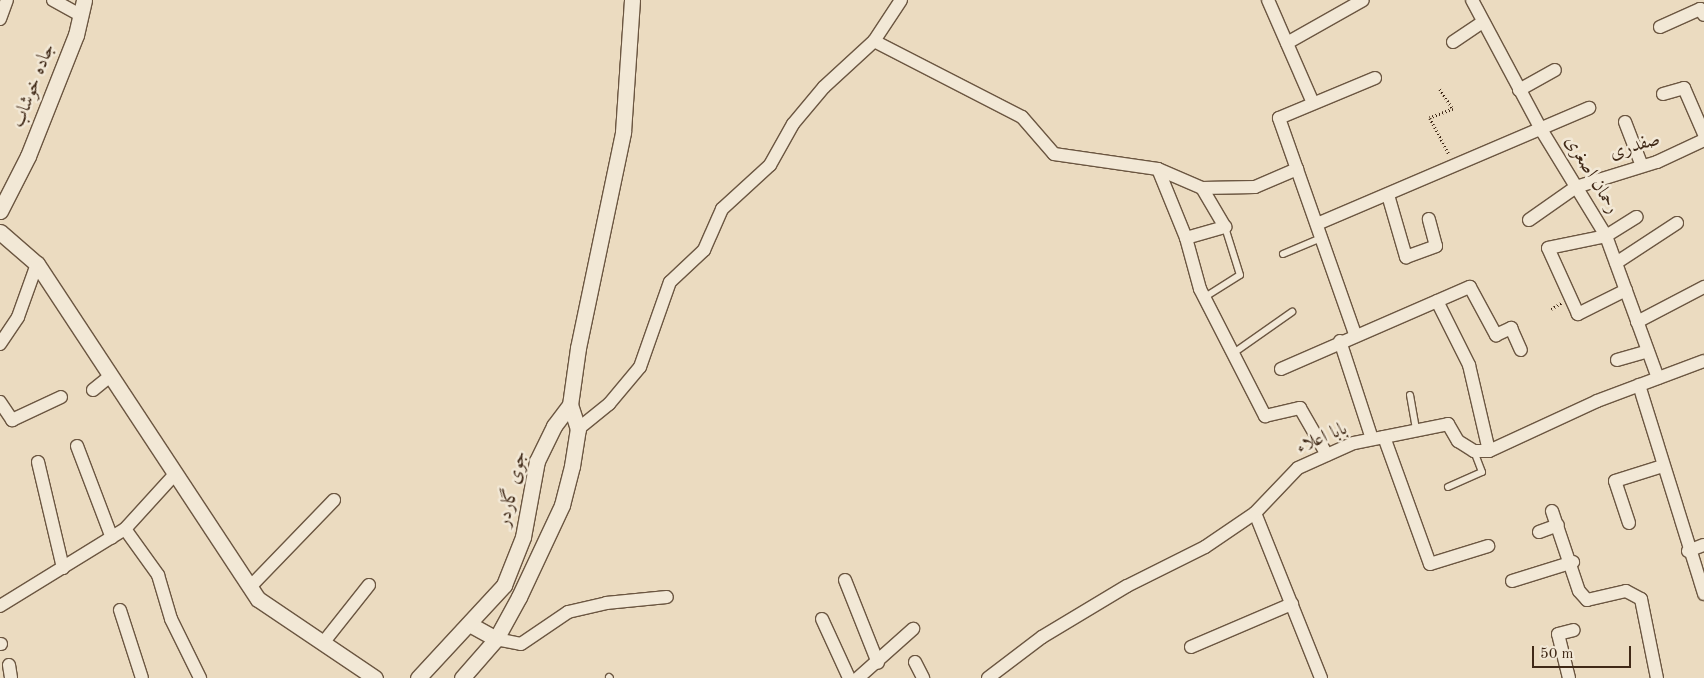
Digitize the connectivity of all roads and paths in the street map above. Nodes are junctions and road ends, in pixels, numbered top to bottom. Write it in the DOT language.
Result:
graph roads {
  1 [pos="7,0"];
  2 [pos="53,0"];
  3 [pos="632,0"];
  4 [pos="901,0"];
  5 [pos="1268,0"];
  6 [pos="1363,0"];
  7 [pos="1472,0"];
  8 [pos="82,7"];
  9 [pos="1700,8"];
  10 [pos="0,19"];
  11 [pos="1483,22"];
  12 [pos="1660,27"];
  13 [pos="874,40"];
  14 [pos="1454,42"];
  15 [pos="1287,43"];
  16 [pos="1555,70"];
  17 [pos="1375,78"];
  18 [pos="1440,89"];
  19 [pos="1519,90"];
  20 [pos="1663,94"];
  21 [pos="1313,102"];
  22 [pos="1589,108"];
  23 [pos="1624,122"];
  24 [pos="1542,131"];
  25 [pos="1704,134"];
  26 [pos="1704,140"];
  27 [pos="1456,166"];
  28 [pos="1642,166"];
  29 [pos="1158,169"];
  30 [pos="1297,169"];
  31 [pos="1576,187"];
  32 [pos="1202,188"];
  33 [pos="1388,195"];
  34 [pos="0,211"];
  35 [pos="1636,217"];
  36 [pos="1429,218"];
  37 [pos="1529,220"];
  38 [pos="1676,223"];
  39 [pos="1317,224"];
  40 [pos="1225,227"];
  41 [pos="0,232"];
  42 [pos="1606,236"];
  43 [pos="1186,238"];
  44 [pos="1322,238"];
  45 [pos="1283,254"];
  46 [pos="1616,263"];
  47 [pos="37,264"];
  48 [pos="1704,287"];
  49 [pos="1626,290"];
  50 [pos="1205,297"];
  51 [pos="1437,301"];
  52 [pos="1292,312"];
  53 [pos="1638,322"];
  54 [pos="1355,334"];
  55 [pos="1340,341"];
  56 [pos="0,344"];
  57 [pos="1521,350"];
  58 [pos="1648,351"];
  59 [pos="1235,352"];
  60 [pos="1617,360"];
  61 [pos="1703,364"];
  62 [pos="1281,369"];
  63 [pos="110,376"];
  64 [pos="1658,378"];
  65 [pos="1639,385"];
  66 [pos="94,390"];
  67 [pos="1410,395"];
  68 [pos="61,397"];
  69 [pos="0,402"];
  70 [pos="570,405"];
  71 [pos="578,429"];
  72 [pos="1416,430"];
  73 [pos="1378,438"];
  74 [pos="77,446"];
  75 [pos="1474,451"];
  76 [pos="1489,451"];
  77 [pos="1327,455"];
  78 [pos="38,462"];
  79 [pos="1663,466"];
  80 [pos="175,474"];
  81 [pos="1448,487"];
  82 [pos="334,500"];
  83 [pos="1552,511"];
  84 [pos="1255,513"];
  85 [pos="1629,524"];
  86 [pos="1558,525"];
  87 [pos="126,529"];
  88 [pos="1539,532"];
  89 [pos="112,538"];
  90 [pos="1704,545"];
  91 [pos="1488,546"];
  92 [pos="1688,552"];
  93 [pos="1572,562"];
  94 [pos="63,568"];
  95 [pos="845,580"];
  96 [pos="1512,581"];
  97 [pos="369,585"];
  98 [pos="250,586"];
  99 [pos="1704,594"];
  100 [pos="667,598"];
  101 [pos="1292,604"];
  102 [pos="0,606"];
  103 [pos="120,610"];
  104 [pos="822,619"];
  105 [pos="471,625"];
  106 [pos="913,629"];
  107 [pos="1574,630"];
  108 [pos="496,639"];
  109 [pos="323,643"];
  110 [pos="1191,647"];
  111 [pos="915,662"];
  112 [pos="878,663"];
  113 [pos="9,665"];
  114 [pos="11,678"];
  115 [pos="142,678"];
  116 [pos="200,678"];
  117 [pos="375,678"];
  118 [pos="418,678"];
  119 [pos="462,678"];
  120 [pos="849,678"];
  121 [pos="858,678"];
  122 [pos="923,678"];
  123 [pos="988,678"];
  124 [pos="1321,678"];
  125 [pos="1569,678"];
  126 [pos="1657,678"];
  1 -- 10 [label="street"];
  2 -- 8 [label="street"];
  3 -- 70 [label="street"];
  4 -- 13 [label="street"];
  5 -- 15 [label="street"];
  6 -- 15 [label="street"];
  7 -- 11 [label="street, رحمان اصغری"];
  8 -- 34 [label="street, جاده خوشاب"];
  9 -- 12 [label="street"];
  11 -- 14 [label="street"];
  11 -- 19 [label="street, رحمان اصغری"];
  13 -- 29 [label="street"];
  13 -- 71 [label="street"];
  15 -- 21 [label="street"];
  16 -- 19 [label="street"];
  17 -- 21 [label="street"];
  18 -- 27 [label="path"];
  19 -- 24 [label="street, رحمان اصغری"];
  20 -- 25 [label="street"];
  21 -- 30 [label="street"];
  22 -- 24 [label="street"];
  23 -- 28 [label="street"];
  24 -- 27 [label="street"];
  24 -- 31 [label="street, رحمان اصغری"];
  26 -- 28 [label="street, صفدری"];
  27 -- 33 [label="street"];
  28 -- 31 [label="street, صفدری"];
  29 -- 32 [label="street"];
  29 -- 43 [label="street"];
  30 -- 32 [label="street"];
  30 -- 39 [label="street"];
  31 -- 37 [label="street, صفدری"];
  31 -- 42 [label="street, رحمان اصغری"];
  32 -- 40 [label="street"];
  33 -- 36 [label="street"];
  33 -- 39 [label="street"];
  35 -- 42 [label="street"];
  38 -- 46 [label="street"];
  39 -- 44 [label="street"];
  40 -- 43 [label="street"];
  40 -- 50 [label="lane"];
  41 -- 47 [label="street"];
  42 -- 46 [label="street, رحمان اصغری"];
  42 -- 49 [label="street"];
  43 -- 50 [label="street"];
  44 -- 45 [label="lane"];
  44 -- 54 [label="street"];
  46 -- 49 [label="street, رحمان اصغری"];
  47 -- 56 [label="street"];
  47 -- 63 [label="street"];
  48 -- 53 [label="street"];
  49 -- 53 [label="street, رحمان اصغری"];
  50 -- 59 [label="street"];
  51 -- 54 [label="street"];
  51 -- 57 [label="street"];
  51 -- 76 [label="street"];
  52 -- 59 [label="lane"];
  53 -- 58 [label="street, رحمان اصغری"];
  54 -- 55 [label="street"];
  55 -- 62 [label="street"];
  55 -- 73 [label="street"];
  58 -- 60 [label="street"];
  58 -- 64 [label="street, رحمان اصغری"];
  59 -- 77 [label="street"];
  61 -- 64 [label="street"];
  63 -- 66 [label="street"];
  63 -- 80 [label="street"];
  64 -- 65 [label="street"];
  65 -- 76 [label="street"];
  65 -- 79 [label="street"];
  67 -- 72 [label="lane"];
  68 -- 69 [label="street"];
  70 -- 71 [label="street"];
  70 -- 105 [label="street, جوی گاردر"];
  71 -- 108 [label="street"];
  72 -- 73 [label="street, بابا اعلاء"];
  72 -- 75 [label="street, بابا اعلاء"];
  73 -- 77 [label="street, بابا اعلاء"];
  73 -- 91 [label="street"];
  74 -- 89 [label="street"];
  75 -- 76 [label="street"];
  75 -- 81 [label="lane"];
  77 -- 84 [label="street, بابا اعلاء"];
  78 -- 94 [label="street"];
  79 -- 85 [label="street"];
  79 -- 92 [label="street"];
  80 -- 87 [label="street"];
  80 -- 98 [label="street"];
  82 -- 98 [label="street"];
  83 -- 86 [label="street"];
  84 -- 101 [label="street"];
  84 -- 123 [label="street, بابا اعلاء"];
  86 -- 88 [label="street"];
  86 -- 93 [label="street"];
  87 -- 89 [label="street"];
  87 -- 116 [label="street"];
  89 -- 94 [label="street"];
  90 -- 92 [label="street"];
  92 -- 99 [label="street"];
  93 -- 96 [label="street"];
  93 -- 126 [label="street"];
  94 -- 102 [label="street"];
  95 -- 112 [label="street"];
  97 -- 109 [label="street"];
  98 -- 109 [label="street"];
  100 -- 108 [label="street"];
  101 -- 110 [label="street"];
  101 -- 124 [label="street"];
  103 -- 115 [label="street"];
  104 -- 120 [label="street"];
  105 -- 108 [label="street"];
  105 -- 118 [label="street, جوی گاردر"];
  106 -- 112 [label="street"];
  107 -- 125 [label="street"];
  108 -- 119 [label="street"];
  109 -- 117 [label="street"];
  111 -- 122 [label="street"];
  112 -- 121 [label="street"];
  113 -- 114 [label="street"];
}
